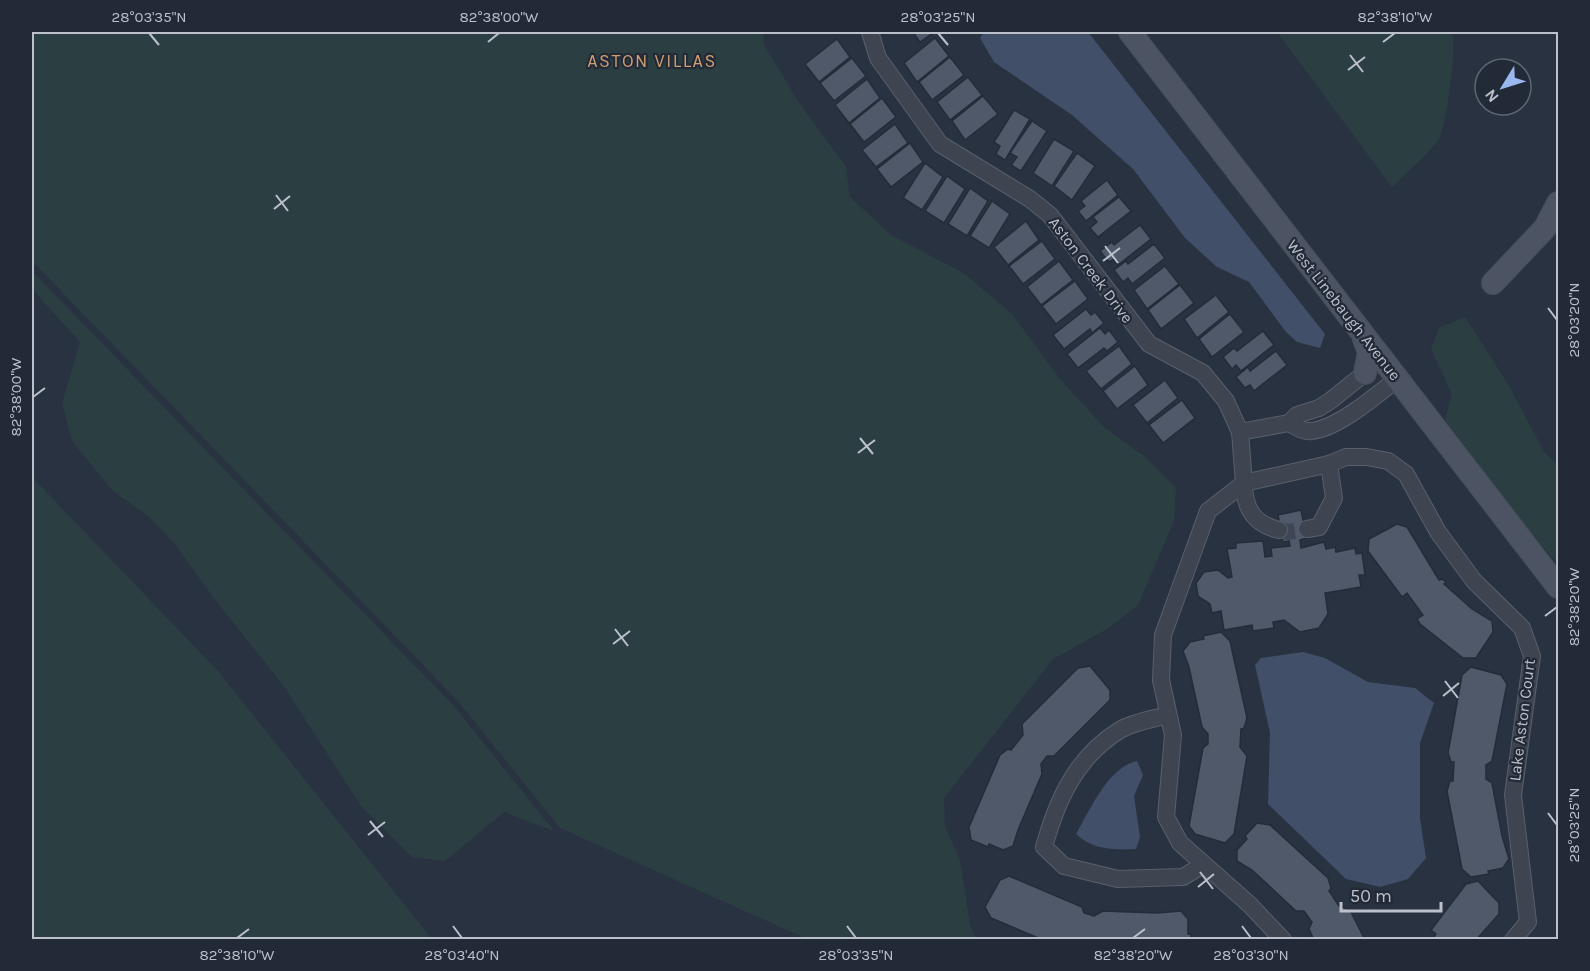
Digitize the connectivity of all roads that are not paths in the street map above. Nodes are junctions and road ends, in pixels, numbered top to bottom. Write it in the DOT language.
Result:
graph roads {
  1 [pos="870,32"];
  2 [pos="1130,32"];
  3 [pos="1558,202"];
  4 [pos="1493,283"];
  5 [pos="1363,334"];
  6 [pos="1365,373"];
  7 [pos="1397,379"];
  8 [pos="1289,423"];
  9 [pos="1240,432"];
  10 [pos="1329,464"];
  11 [pos="1244,483"];
  12 [pos="1306,529"];
  13 [pos="1279,530"];
  14 [pos="1558,587"];
  15 [pos="1168,715"];
  16 [pos="1203,865"];
  17 [pos="1283,939"];
  18 [pos="1513,939"];
  1 -- 9 [label="street, Aston Creek Drive"];
  2 -- 5 [label="main road, West Linebaugh Avenue"];
  3 -- 4 [label="main road"];
  5 -- 6 [label="main road"];
  5 -- 7 [label="main road, West Linebaugh Avenue"];
  6 -- 8 [label="street"];
  7 -- 8 [label="street"];
  7 -- 14 [label="main road, West Linebaugh Avenue"];
  8 -- 9 [label="street"];
  9 -- 11 [label="street"];
  10 -- 11 [label="street, Lake Aston Court"];
  10 -- 12 [label="street"];
  10 -- 18 [label="street, Lake Aston Court"];
  11 -- 13 [label="street"];
  11 -- 15 [label="street, Lake Aston Court"];
  15 -- 16 [label="street, Lake Aston Court"];
  15 -- 16 [label="street"];
  16 -- 17 [label="street, Lake Aston Court"];
}
